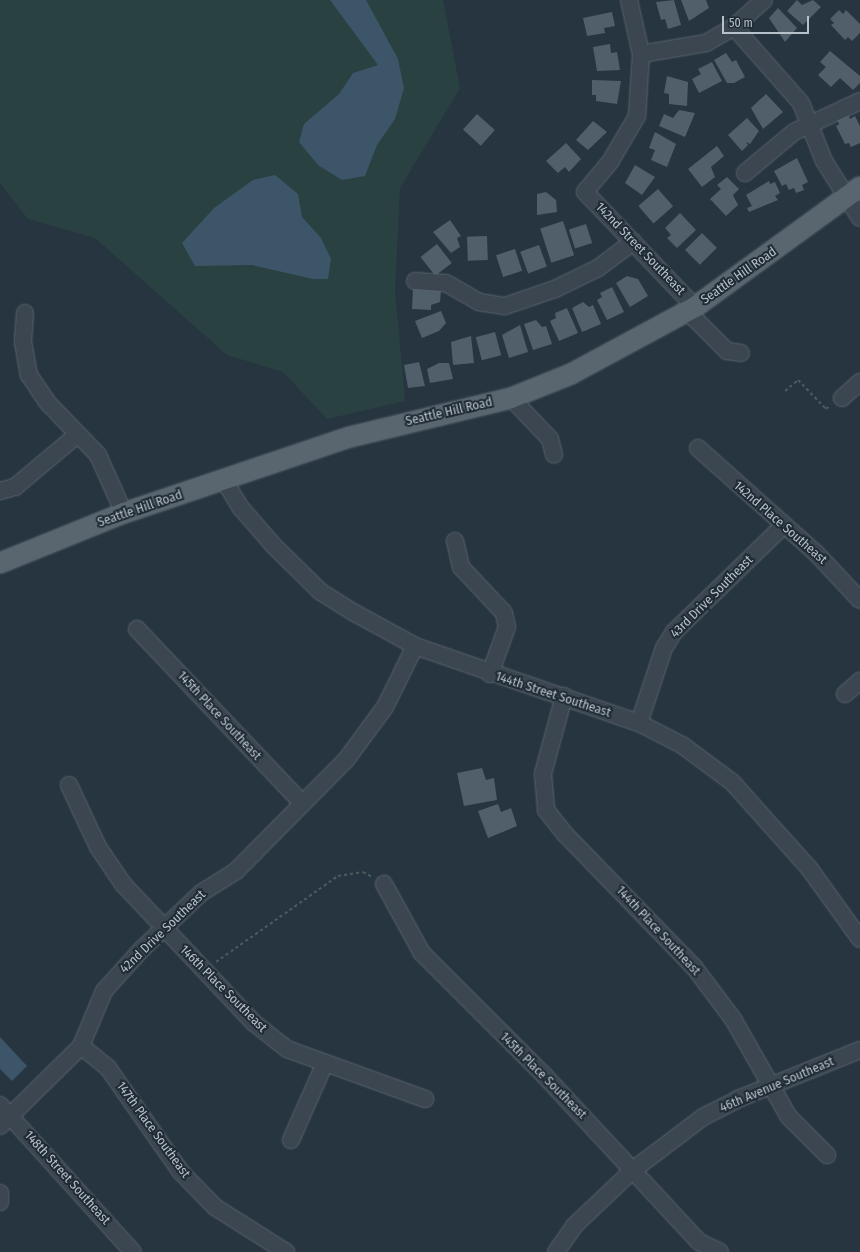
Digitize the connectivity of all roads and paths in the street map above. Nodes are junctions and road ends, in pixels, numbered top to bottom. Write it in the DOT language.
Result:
graph roads {
  1 [pos="629,0"];
  2 [pos="764,0"];
  3 [pos="734,27"];
  4 [pos="641,54"];
  5 [pos="860,101"];
  6 [pos="808,124"];
  7 [pos="745,173"];
  8 [pos="853,192"];
  9 [pos="860,218"];
  10 [pos="633,242"];
  11 [pos="415,281"];
  12 [pos="691,309"];
  13 [pos="25,313"];
  14 [pos="741,353"];
  15 [pos="860,382"];
  16 [pos="784,391"];
  17 [pos="511,398"];
  18 [pos="842,398"];
  19 [pos="77,435"];
  20 [pos="698,448"];
  21 [pos="554,455"];
  22 [pos="224,480"];
  23 [pos="0,491"];
  24 [pos="124,514"];
  25 [pos="784,525"];
  26 [pos="455,541"];
  27 [pos="0,563"];
  28 [pos="860,600"];
  29 [pos="137,629"];
  30 [pos="415,646"];
  31 [pos="490,674"];
  32 [pos="860,681"];
  33 [pos="845,694"];
  34 [pos="564,696"];
  35 [pos="639,723"];
  36 [pos="69,786"];
  37 [pos="302,803"];
  38 [pos="384,884"];
  39 [pos="163,930"];
  40 [pos="860,939"];
  41 [pos="204,971"];
  42 [pos="80,1046"];
  43 [pos="860,1050"];
  44 [pos="325,1063"];
  45 [pos="770,1085"];
  46 [pos="425,1099"];
  47 [pos="3,1115"];
  48 [pos="292,1140"];
  49 [pos="827,1155"];
  50 [pos="632,1170"];
  51 [pos="0,1193"];
  52 [pos="0,1202"];
  53 [pos="133,1252"];
  54 [pos="286,1252"];
  55 [pos="556,1252"];
  56 [pos="720,1252"];
  1 -- 4 [label="street"];
  2 -- 3 [label="street"];
  3 -- 4 [label="street"];
  3 -- 6 [label="street"];
  4 -- 10 [label="street, 142nd Street Southeast"];
  5 -- 6 [label="street"];
  6 -- 7 [label="street"];
  6 -- 8 [label="street"];
  8 -- 9 [label="street"];
  8 -- 12 [label="main road, Seattle Hill Road"];
  10 -- 11 [label="street"];
  10 -- 12 [label="street, 142nd Street Southeast"];
  12 -- 14 [label="street, 142nd Street Southeast"];
  12 -- 17 [label="main road, Seattle Hill Road"];
  13 -- 19 [label="street"];
  15 -- 18 [label="street"];
  16 -- 18 [label="path"];
  17 -- 21 [label="street"];
  17 -- 22 [label="main road, Seattle Hill Road"];
  19 -- 23 [label="street"];
  19 -- 24 [label="street"];
  20 -- 25 [label="street, 142nd Place Southeast"];
  22 -- 24 [label="main road, Seattle Hill Road"];
  22 -- 30 [label="street, 144th Street Southeast"];
  24 -- 27 [label="main road, Seattle Hill Road"];
  25 -- 28 [label="street, 142nd Place Southeast"];
  25 -- 35 [label="street, 43rd Drive Southeast"];
  26 -- 31 [label="street"];
  29 -- 37 [label="street, 145th Place Southeast"];
  30 -- 31 [label="street, 144th Street Southeast"];
  30 -- 37 [label="street, 42nd Drive Southeast"];
  31 -- 34 [label="street, 144th Street Southeast"];
  32 -- 33 [label="street"];
  34 -- 35 [label="street, 144th Street Southeast"];
  34 -- 45 [label="street, 144th Place Southeast"];
  35 -- 40 [label="street, 144th Street Southeast"];
  36 -- 39 [label="street, 146th Place Southeast"];
  37 -- 39 [label="street, 42nd Drive Southeast"];
  38 -- 41 [label="path"];
  38 -- 50 [label="street, 145th Place Southeast"];
  39 -- 41 [label="street, 146th Place Southeast"];
  39 -- 42 [label="street, 42nd Drive Southeast"];
  41 -- 44 [label="street, 146th Place Southeast"];
  42 -- 47 [label="street, 42nd Drive Southeast"];
  42 -- 54 [label="street, 147th Place Southeast"];
  43 -- 45 [label="street, 46th Avenue Southeast"];
  44 -- 46 [label="street, 146th Place Southeast"];
  44 -- 48 [label="street"];
  45 -- 49 [label="street, 144th Place Southeast"];
  45 -- 50 [label="street, 46th Avenue Southeast"];
  47 -- 53 [label="street, 148th Street Southeast"];
  50 -- 55 [label="street, 46th Avenue Southeast"];
  50 -- 56 [label="street, 145th Place Southeast"];
  51 -- 52 [label="street"];
}
